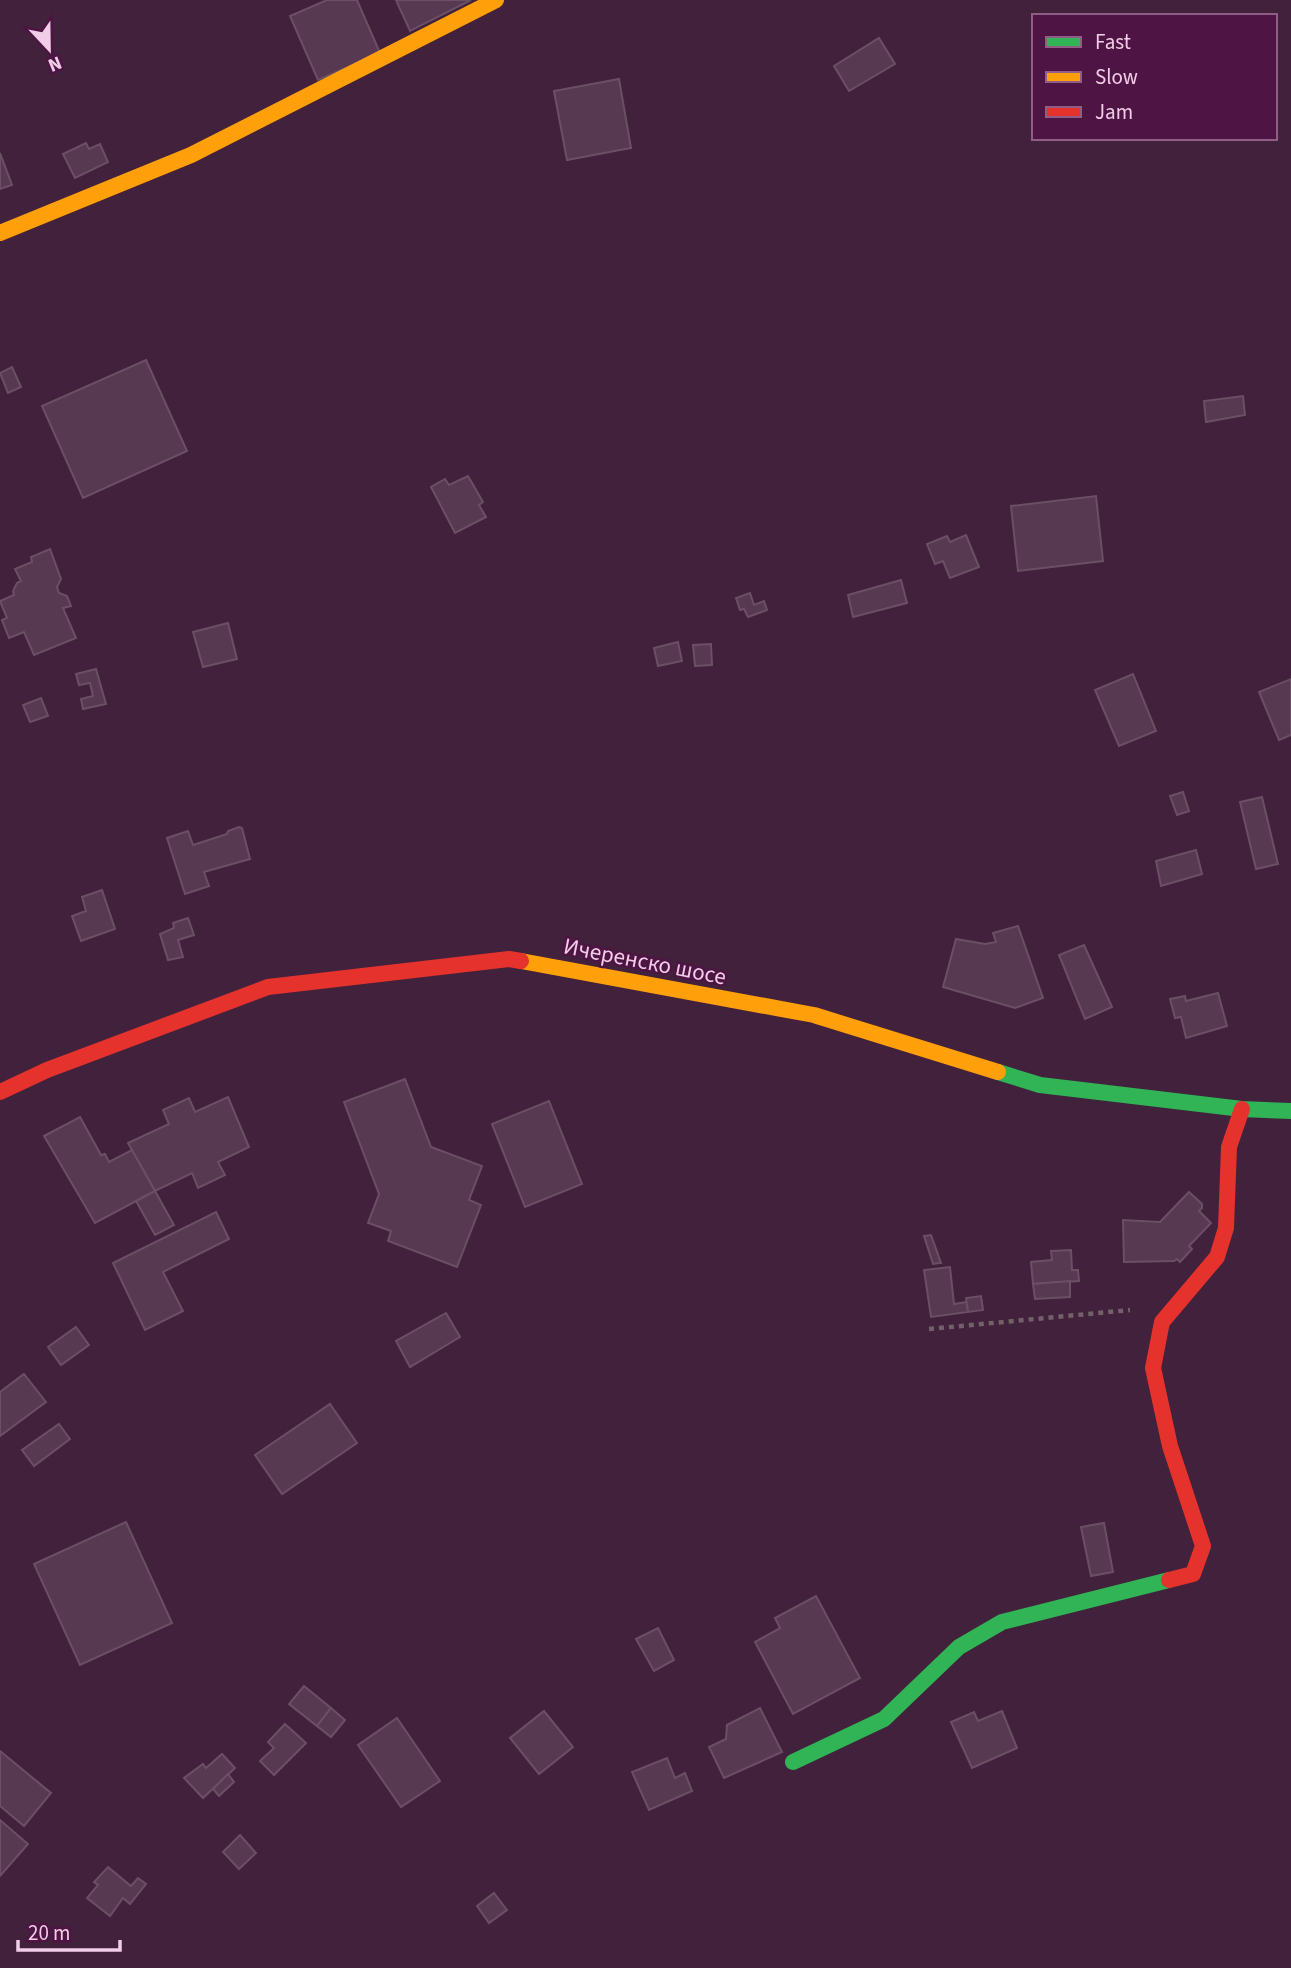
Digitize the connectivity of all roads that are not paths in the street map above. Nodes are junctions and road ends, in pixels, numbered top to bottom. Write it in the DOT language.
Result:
graph roads {
  1 [pos="496,0"];
  2 [pos="0,233"];
  3 [pos="0,1092"];
  4 [pos="1242,1109"];
  5 [pos="1291,1111"];
  6 [pos="793,1762"];
  1 -- 2 [label="street"];
  3 -- 4 [label="street, Ичеренско шосе"];
  4 -- 5 [label="street, Ичеренско шосе"];
  4 -- 6 [label="street"];
}
